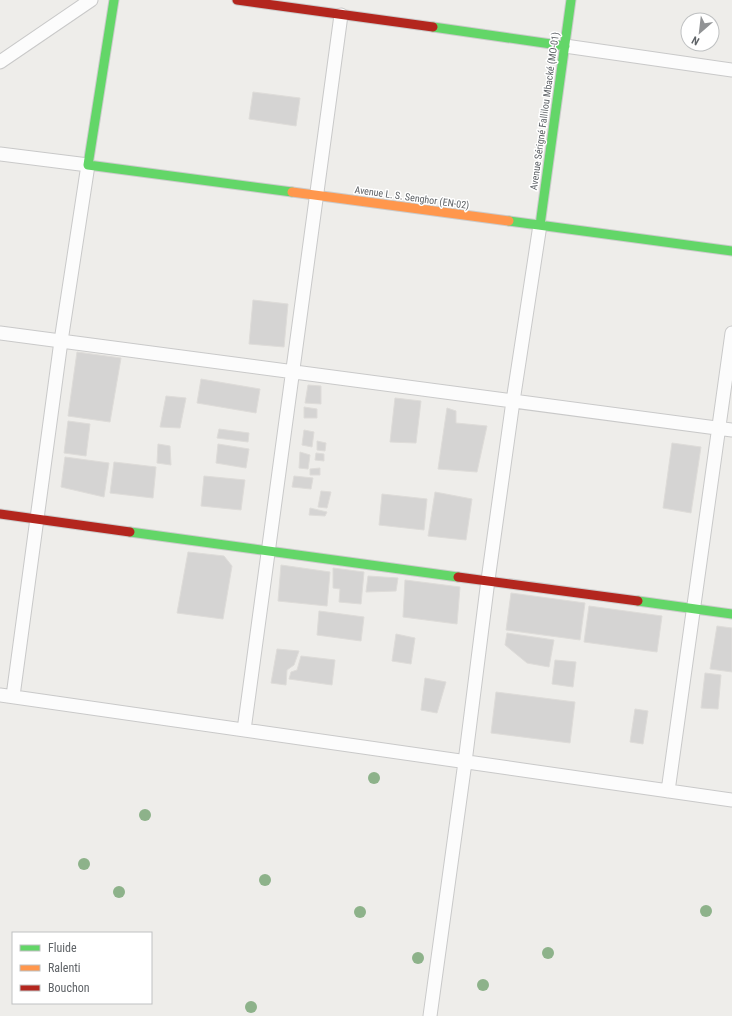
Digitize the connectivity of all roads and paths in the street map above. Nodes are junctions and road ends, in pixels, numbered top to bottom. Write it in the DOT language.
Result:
graph roads {
  1 [pos="91,0"];
  2 [pos="114,0"];
  3 [pos="237,0"];
  4 [pos="571,0"];
  5 [pos="341,15"];
  6 [pos="565,46"];
  7 [pos="0,62"];
  8 [pos="732,70"];
  9 [pos="0,154"];
  10 [pos="88,165"];
  11 [pos="316,196"];
  12 [pos="540,225"];
  13 [pos="732,251"];
  14 [pos="0,333"];
  15 [pos="732,333"];
  16 [pos="61,341"];
  17 [pos="293,372"];
  18 [pos="513,401"];
  19 [pos="718,428"];
  20 [pos="732,430"];
  21 [pos="0,514"];
  22 [pos="37,519"];
  23 [pos="268,550"];
  24 [pos="488,580"];
  25 [pos="693,608"];
  26 [pos="732,614"];
  27 [pos="6,696"];
  28 [pos="244,730"];
  29 [pos="465,762"];
  30 [pos="668,791"];
  31 [pos="732,800"];
  32 [pos="430,1016"];
  1 -- 7 [label="street"];
  2 -- 10 [label="main road"];
  3 -- 5 [label="main road"];
  4 -- 6 [label="main road, Avenue Sérigné Fallilou Mbacké (MO-01)"];
  5 -- 6 [label="main road"];
  5 -- 11 [label="street"];
  6 -- 8 [label="street"];
  6 -- 12 [label="main road, Avenue Sérigné Fallilou Mbacké (MO-01)"];
  9 -- 10 [label="street"];
  10 -- 11 [label="main road, Avenue L. S. Senghor (EN-02)"];
  10 -- 16 [label="street"];
  11 -- 12 [label="main road, Avenue L. S. Senghor (EN-02)"];
  11 -- 17 [label="street"];
  12 -- 13 [label="main road, Avenue L. S. Senghor (EN-02)"];
  12 -- 18 [label="street"];
  14 -- 16 [label="street"];
  15 -- 19 [label="street"];
  16 -- 17 [label="street"];
  16 -- 22 [label="street"];
  17 -- 18 [label="street"];
  17 -- 23 [label="street"];
  18 -- 19 [label="street"];
  18 -- 24 [label="street"];
  19 -- 20 [label="street"];
  19 -- 25 [label="street"];
  21 -- 22 [label="main road"];
  22 -- 23 [label="main road"];
  22 -- 27 [label="street"];
  23 -- 24 [label="main road"];
  23 -- 28 [label="street"];
  24 -- 25 [label="main road"];
  24 -- 29 [label="street"];
  25 -- 26 [label="main road"];
  25 -- 30 [label="street"];
  27 -- 28 [label="street"];
  28 -- 29 [label="street"];
  29 -- 30 [label="street"];
  29 -- 32 [label="street"];
  30 -- 31 [label="street"];
}
